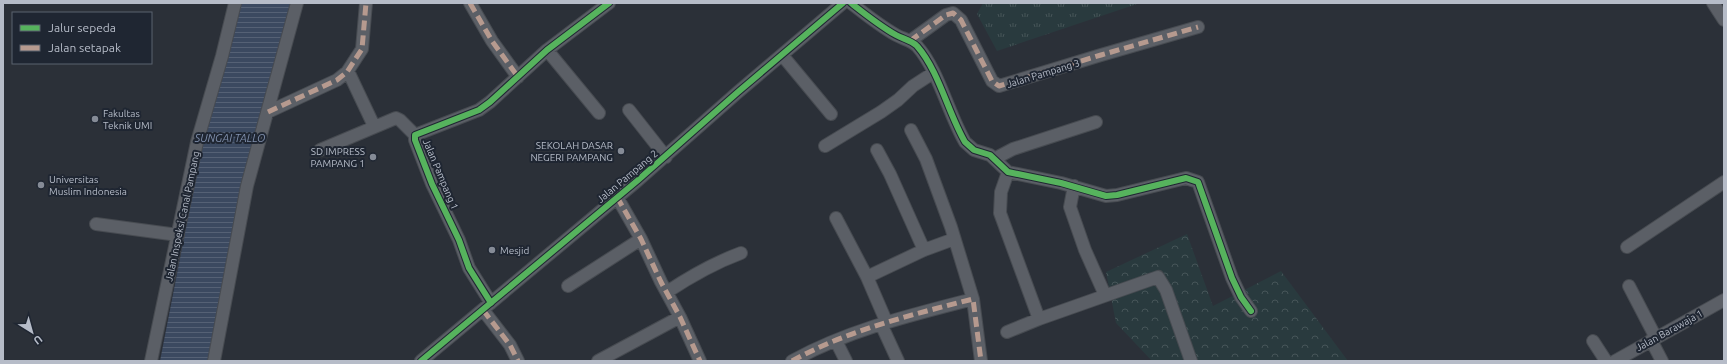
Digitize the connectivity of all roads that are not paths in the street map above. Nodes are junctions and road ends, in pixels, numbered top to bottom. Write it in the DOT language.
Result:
graph roads {
  1 [pos="235,3"];
  2 [pos="297,3"];
  3 [pos="366,3"];
  4 [pos="470,3"];
  5 [pos="609,3"];
  6 [pos="843,3"];
  7 [pos="1713,3"];
  8 [pos="858,5"];
  9 [pos="1724,20"];
  10 [pos="1198,27"];
  11 [pos="910,41"];
  12 [pos="547,50"];
  13 [pos="782,55"];
  14 [pos="348,70"];
  15 [pos="933,73"];
  16 [pos="518,77"];
  17 [pos="629,110"];
  18 [pos="268,112"];
  19 [pos="598,113"];
  20 [pos="831,114"];
  21 [pos="1096,122"];
  22 [pos="374,126"];
  23 [pos="911,130"];
  24 [pos="415,136"];
  25 [pos="825,146"];
  26 [pos="320,150"];
  27 [pos="877,150"];
  28 [pos="666,157"];
  29 [pos="994,159"];
  30 [pos="1008,172"];
  31 [pos="1724,182"];
  32 [pos="1074,186"];
  33 [pos="617,198"];
  34 [pos="836,218"];
  35 [pos="96,224"];
  36 [pos="178,235"];
  37 [pos="642,239"];
  38 [pos="954,239"];
  39 [pos="1628,247"];
  40 [pos="924,250"];
  41 [pos="741,253"];
  42 [pos="867,277"];
  43 [pos="568,286"];
  44 [pos="1629,286"];
  45 [pos="667,292"];
  46 [pos="1105,295"];
  47 [pos="972,299"];
  48 [pos="1724,300"];
  49 [pos="487,307"];
  50 [pos="1251,311"];
  51 [pos="680,317"];
  52 [pos="1039,319"];
  53 [pos="883,322"];
  54 [pos="1007,332"];
  55 [pos="1654,339"];
  56 [pos="836,341"];
  57 [pos="1593,341"];
  58 [pos="151,361"];
  59 [pos="214,361"];
  60 [pos="421,361"];
  61 [pos="518,361"];
  62 [pos="598,361"];
  63 [pos="700,361"];
  64 [pos="792,361"];
  65 [pos="846,361"];
  66 [pos="898,361"];
  67 [pos="981,361"];
  68 [pos="1191,361"];
  69 [pos="1606,361"];
  70 [pos="1615,361"];
  71 [pos="1662,361"];
  1 -- 36 [label="street, Jalan Inspeksi Canal Pampang"];
  2 -- 18 [label="street"];
  3 -- 14 [label="street"];
  4 -- 16 [label="street"];
  5 -- 12 [label="street, Jalan Pampang 1"];
  6 -- 13 [label="street, Jalan Pampang 2"];
  7 -- 9 [label="street"];
  8 -- 11 [label="street"];
  10 -- 11 [label="street, Jalan Pampang 3"];
  11 -- 15 [label="street"];
  12 -- 16 [label="street, Jalan Pampang 1"];
  12 -- 19 [label="street"];
  13 -- 20 [label="street"];
  13 -- 28 [label="street, Jalan Pampang 2"];
  14 -- 18 [label="street"];
  14 -- 22 [label="street"];
  15 -- 25 [label="street"];
  15 -- 29 [label="street"];
  16 -- 24 [label="street, Jalan Pampang 1"];
  17 -- 28 [label="street"];
  18 -- 59 [label="street"];
  21 -- 29 [label="street"];
  22 -- 24 [label="street"];
  22 -- 26 [label="street"];
  23 -- 38 [label="street"];
  24 -- 49 [label="street, Jalan Pampang 1"];
  27 -- 40 [label="street"];
  28 -- 33 [label="street, Jalan Pampang 2"];
  29 -- 30 [label="street"];
  30 -- 32 [label="street"];
  30 -- 52 [label="street"];
  31 -- 39 [label="street"];
  32 -- 46 [label="street"];
  32 -- 50 [label="street"];
  33 -- 37 [label="street"];
  33 -- 49 [label="street, Jalan Pampang 2"];
  34 -- 42 [label="street"];
  35 -- 36 [label="street"];
  36 -- 58 [label="street, Jalan Inspeksi Canal Pampang"];
  37 -- 43 [label="street"];
  37 -- 45 [label="street"];
  38 -- 40 [label="street"];
  38 -- 47 [label="street"];
  40 -- 42 [label="street"];
  41 -- 45 [label="street"];
  42 -- 53 [label="street"];
  44 -- 55 [label="street"];
  45 -- 51 [label="street"];
  46 -- 52 [label="street"];
  46 -- 68 [label="street"];
  47 -- 53 [label="street"];
  47 -- 67 [label="street"];
  48 -- 55 [label="street, Jalan Barawaja 1"];
  49 -- 60 [label="street, Jalan Pampang 2"];
  49 -- 61 [label="street, Jalan Pampang 1"];
  51 -- 62 [label="street"];
  51 -- 63 [label="street"];
  52 -- 54 [label="street"];
  53 -- 56 [label="street"];
  53 -- 66 [label="street"];
  55 -- 70 [label="street, Jalan Barawaja 1"];
  55 -- 71 [label="street"];
  56 -- 64 [label="street"];
  56 -- 65 [label="street"];
  57 -- 69 [label="street"];
}
